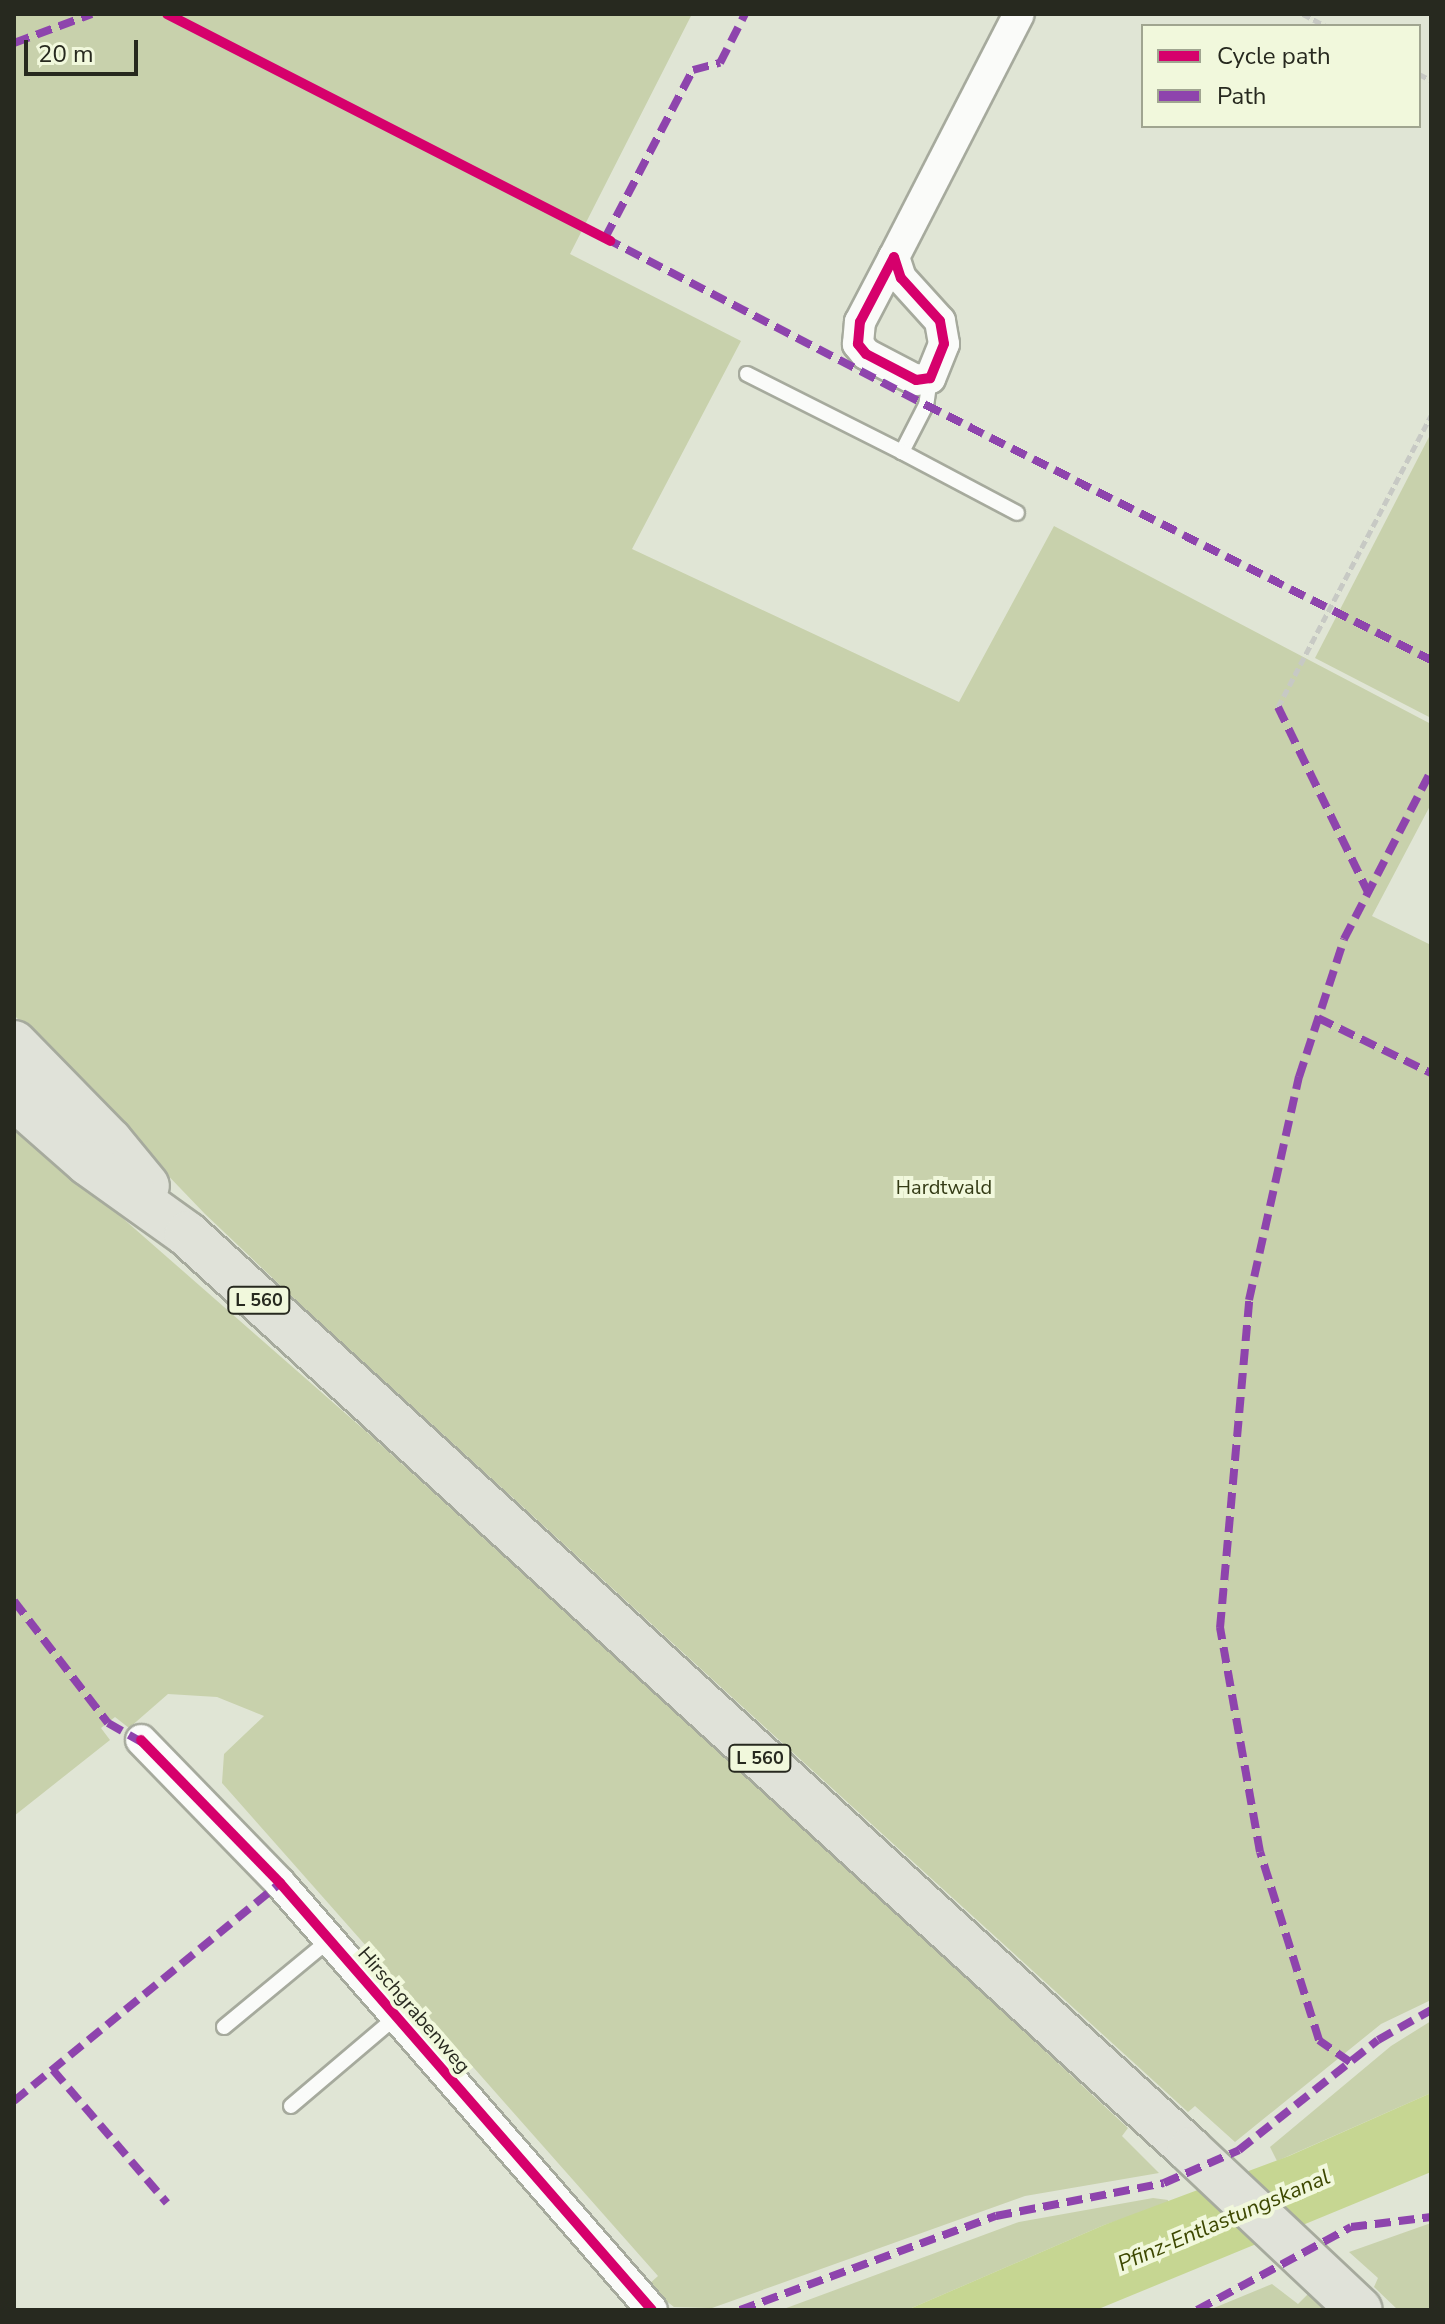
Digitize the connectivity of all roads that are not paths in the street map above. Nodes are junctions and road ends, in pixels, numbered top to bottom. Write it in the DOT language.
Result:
graph roads {
  1 [pos="1019,14"];
  2 [pos="894,257"];
  3 [pos="747,374"];
  4 [pos="930,378"];
  5 [pos="902,452"];
  6 [pos="1017,513"];
  7 [pos="14,1043"];
  8 [pos="14,1098"];
  9 [pos="187,1234"];
  10 [pos="141,1740"];
  11 [pos="329,1940"];
  12 [pos="396,2017"];
  13 [pos="224,2027"];
  14 [pos="291,2106"];
  15 [pos="652,2310"];
  16 [pos="1360,2310"];
  1 -- 2 [label="street"];
  2 -- 4 [label="street"];
  2 -- 4 [label="street"];
  3 -- 5 [label="lane"];
  4 -- 5 [label="lane"];
  5 -- 6 [label="lane"];
  7 -- 9 [label="main road, L 560"];
  8 -- 9 [label="main road, L 560"];
  9 -- 16 [label="main road, L 560"];
  10 -- 11 [label="street, Hirschgrabenweg"];
  11 -- 12 [label="street, Hirschgrabenweg"];
  11 -- 13 [label="lane"];
  12 -- 14 [label="lane"];
  12 -- 15 [label="street, Hirschgrabenweg"];
}
